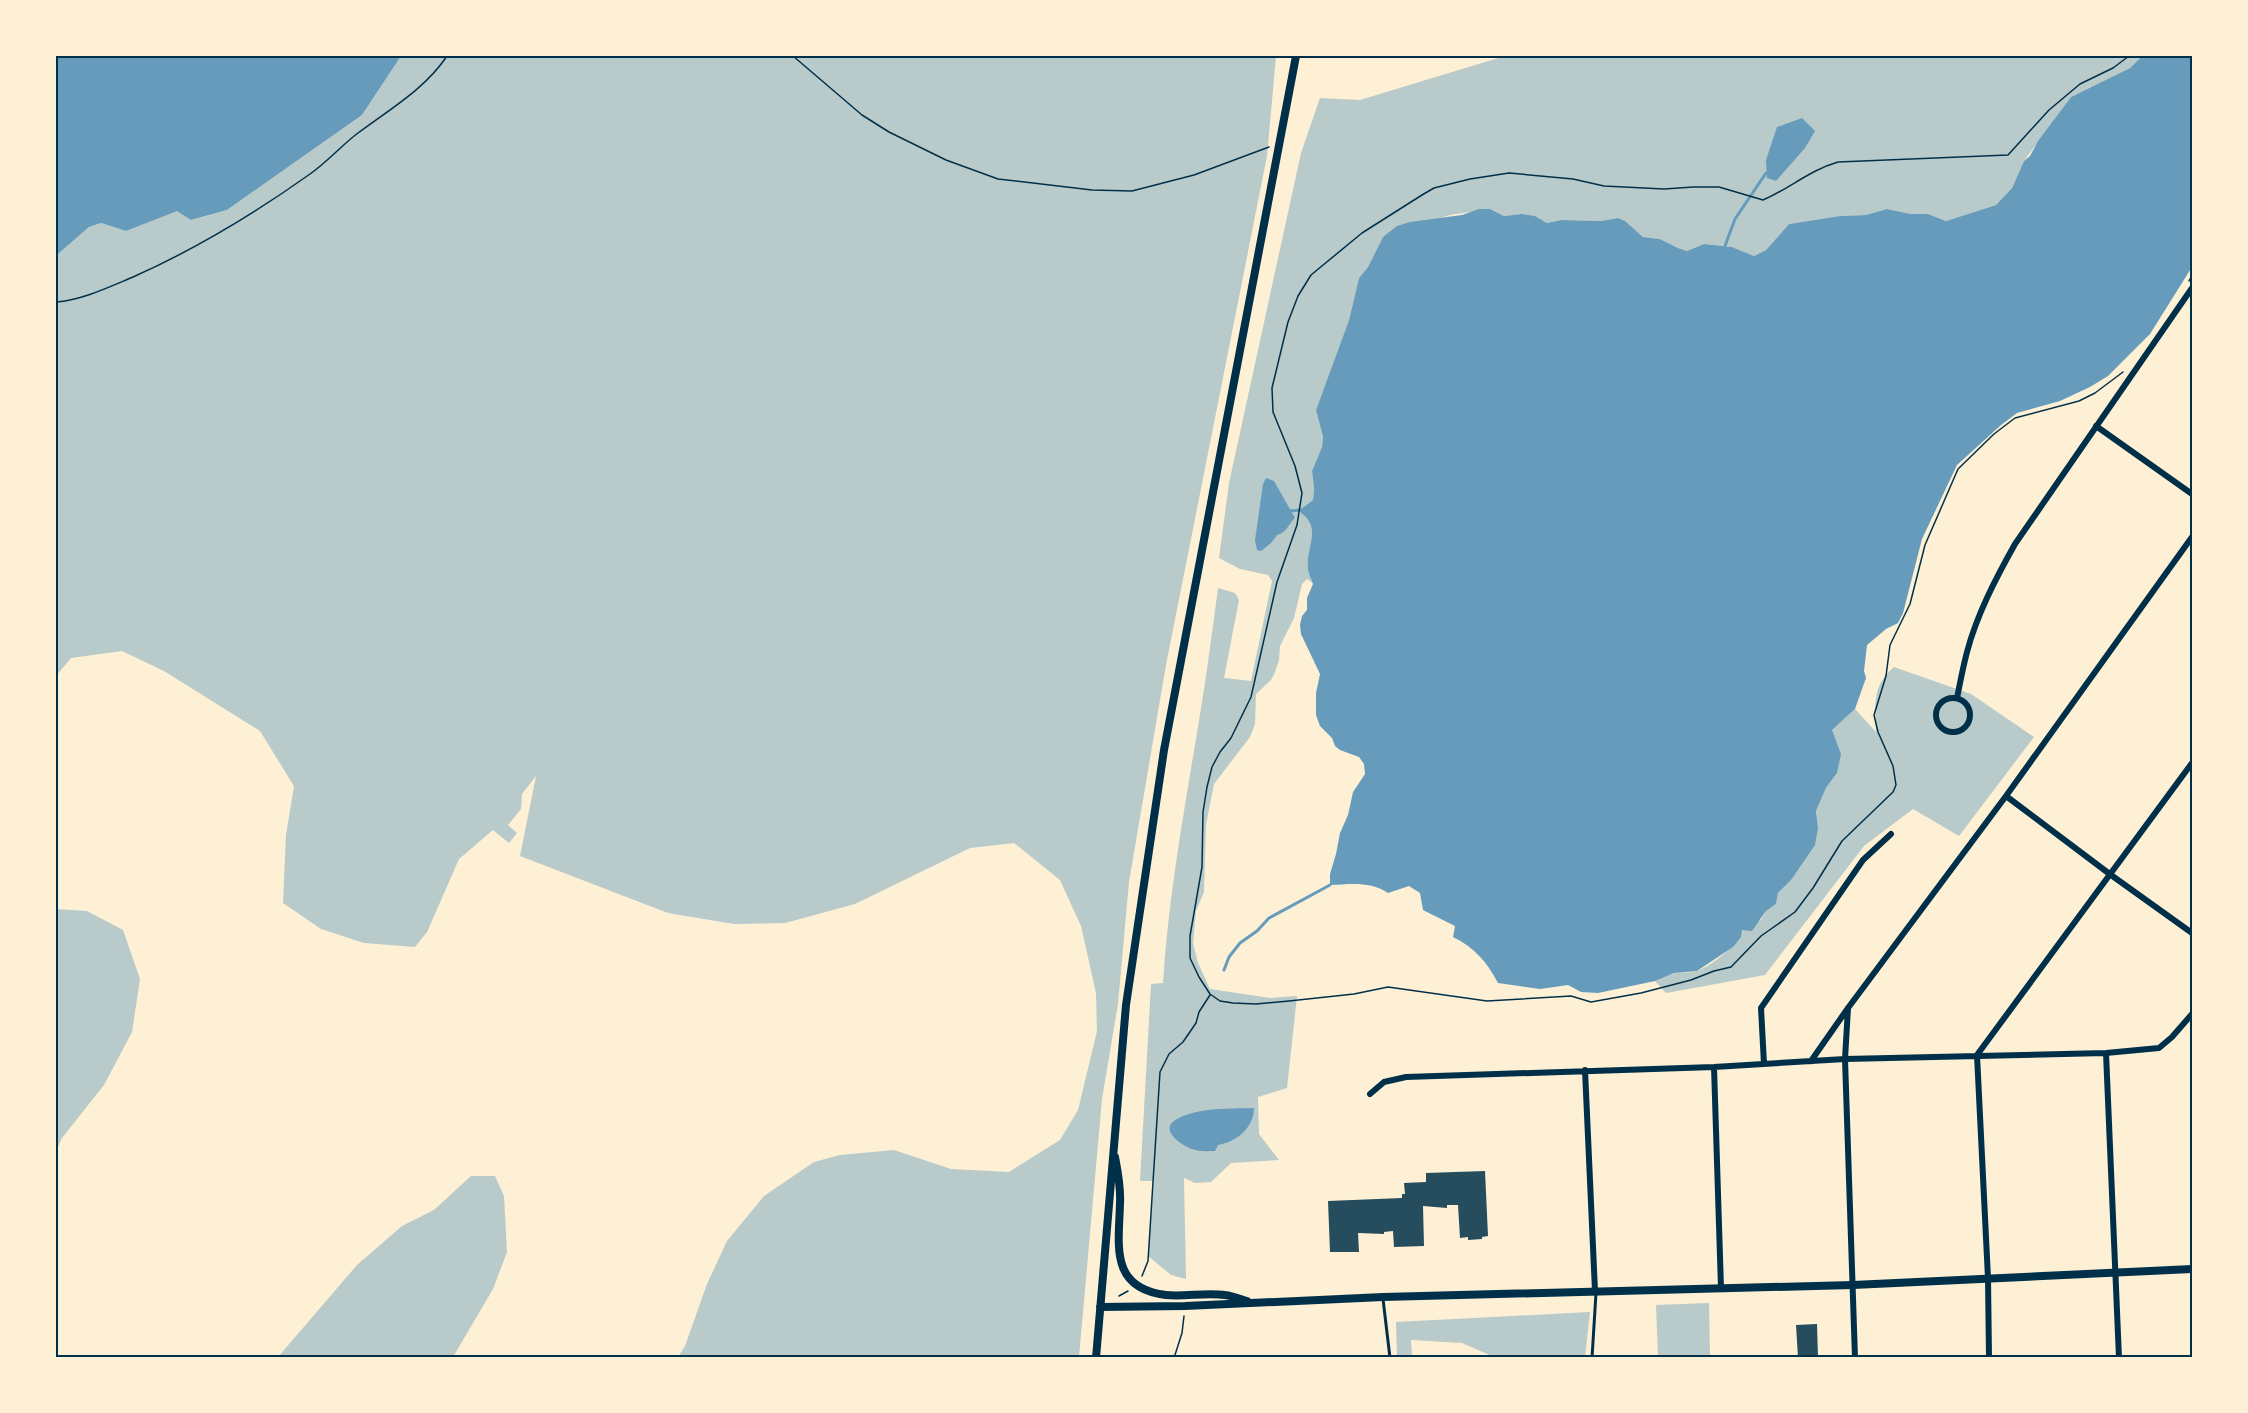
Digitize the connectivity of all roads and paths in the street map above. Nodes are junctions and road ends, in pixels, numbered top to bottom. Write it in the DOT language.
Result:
graph roads {
  1 [pos="447,56"];
  2 [pos="793,56"];
  3 [pos="1296,56"];
  4 [pos="2129,56"];
  5 [pos="1280,143"];
  6 [pos="2193,275"];
  7 [pos="2189,286"];
  8 [pos="56,302"];
  9 [pos="2130,366"];
  10 [pos="2096,426"];
  11 [pos="2193,494"];
  12 [pos="2193,537"];
  13 [pos="1957,698"];
  14 [pos="2193,763"];
  15 [pos="2006,796"];
  16 [pos="1891,834"];
  17 [pos="2111,875"];
  18 [pos="2193,933"];
  19 [pos="1210,994"];
  20 [pos="1848,1008"];
  21 [pos="2193,1014"];
  22 [pos="2106,1053"];
  23 [pos="1977,1055"];
  24 [pos="1845,1059"];
  25 [pos="1811,1061"];
  26 [pos="1764,1064"];
  27 [pos="1714,1066"];
  28 [pos="1585,1070"];
  29 [pos="1370,1094"];
  30 [pos="1114,1148"];
  31 [pos="2193,1269"];
  32 [pos="2116,1271"];
  33 [pos="1988,1278"];
  34 [pos="1853,1285"];
  35 [pos="1138,1286"];
  36 [pos="1721,1288"];
  37 [pos="1595,1291"];
  38 [pos="1119,1296"];
  39 [pos="1383,1297"];
  40 [pos="1254,1303"];
  41 [pos="1185,1306"];
  42 [pos="1100,1307"];
  43 [pos="1096,1358"];
  44 [pos="1174,1358"];
  45 [pos="1390,1358"];
  46 [pos="1592,1358"];
  47 [pos="1855,1358"];
  48 [pos="1989,1358"];
  49 [pos="2119,1358"];
  1 -- 8 [label="path"];
  2 -- 5 [label="path"];
  3 -- 5 [label="main road"];
  4 -- 19 [label="path"];
  5 -- 30 [label="main road"];
  6 -- 7 [label="path"];
  7 -- 10 [label="street"];
  9 -- 19 [label="path"];
  10 -- 11 [label="street"];
  10 -- 13 [label="street"];
  12 -- 15 [label="street"];
  13 -- 13 [label="street"];
  14 -- 17 [label="street"];
  15 -- 17 [label="street"];
  15 -- 20 [label="street"];
  16 -- 26 [label="street"];
  17 -- 18 [label="street"];
  17 -- 23 [label="street"];
  19 -- 35 [label="path"];
  20 -- 24 [label="street"];
  20 -- 25 [label="street"];
  21 -- 22 [label="street"];
  22 -- 23 [label="street"];
  22 -- 32 [label="street"];
  23 -- 24 [label="street"];
  23 -- 33 [label="street"];
  24 -- 25 [label="street"];
  24 -- 34 [label="street"];
  25 -- 26 [label="street"];
  26 -- 27 [label="street"];
  27 -- 28 [label="street"];
  27 -- 36 [label="street"];
  28 -- 29 [label="street"];
  28 -- 37 [label="street"];
  30 -- 35 [label="main road"];
  30 -- 42 [label="main road"];
  31 -- 32 [label="main road"];
  32 -- 33 [label="main road"];
  32 -- 49 [label="street"];
  33 -- 34 [label="main road"];
  33 -- 48 [label="street"];
  34 -- 36 [label="main road"];
  34 -- 47 [label="street"];
  35 -- 38 [label="path"];
  35 -- 40 [label="main road"];
  36 -- 37 [label="main road"];
  37 -- 39 [label="main road"];
  37 -- 46 [label="lane"];
  39 -- 40 [label="main road"];
  39 -- 45 [label="lane"];
  40 -- 41 [label="main road"];
  41 -- 42 [label="main road"];
  41 -- 44 [label="path"];
  42 -- 43 [label="main road"];
}
